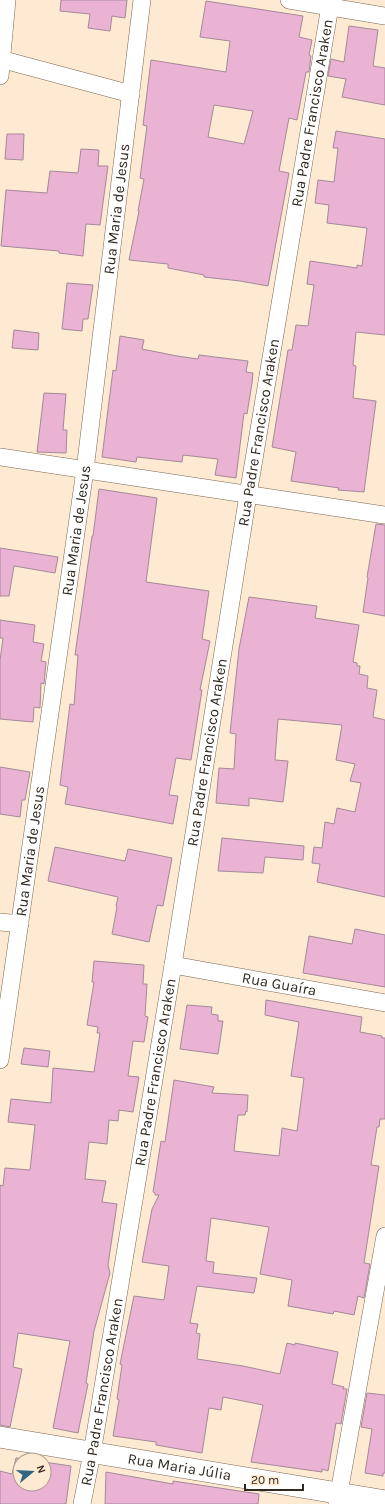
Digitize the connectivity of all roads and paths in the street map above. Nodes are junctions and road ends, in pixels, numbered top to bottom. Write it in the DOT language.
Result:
graph roads {
  1 [pos="7,0"];
  2 [pos="142,0"];
  3 [pos="289,0"];
  4 [pos="330,3"];
  5 [pos="385,16"];
  6 [pos="0,65"];
  7 [pos="131,94"];
  8 [pos="0,457"];
  9 [pos="85,470"];
  10 [pos="248,495"];
  11 [pos="385,516"];
  12 [pos="0,922"];
  13 [pos="20,924"];
  14 [pos="173,965"];
  15 [pos="385,1003"];
  16 [pos="0,1060"];
  17 [pos="385,1236"];
  18 [pos="0,1437"];
  19 [pos="92,1453"];
  20 [pos="338,1499"];
  21 [pos="385,1501"];
  22 [pos="82,1504"];
  1 -- 6 [label="street"];
  2 -- 7 [label="street, Rua Maria de Jesus"];
  3 -- 4 [label="street"];
  4 -- 5 [label="street"];
  4 -- 10 [label="street, Rua Padre Francisco Araken"];
  6 -- 7 [label="street"];
  7 -- 9 [label="street, Rua Maria de Jesus"];
  8 -- 9 [label="street"];
  9 -- 10 [label="street"];
  9 -- 13 [label="street, Rua Maria de Jesus"];
  10 -- 11 [label="street"];
  10 -- 14 [label="street, Rua Padre Francisco Araken"];
  12 -- 13 [label="street"];
  13 -- 16 [label="street, Rua Maria de Jesus"];
  14 -- 15 [label="street, Rua Guaíra"];
  14 -- 19 [label="street, Rua Padre Francisco Araken"];
  17 -- 20 [label="street"];
  18 -- 19 [label="street, Rua Maria Júlia"];
  19 -- 20 [label="street, Rua Maria Júlia"];
  19 -- 22 [label="street, Rua Padre Francisco Araken"];
  20 -- 21 [label="street, Rua Maria Júlia"];
}
